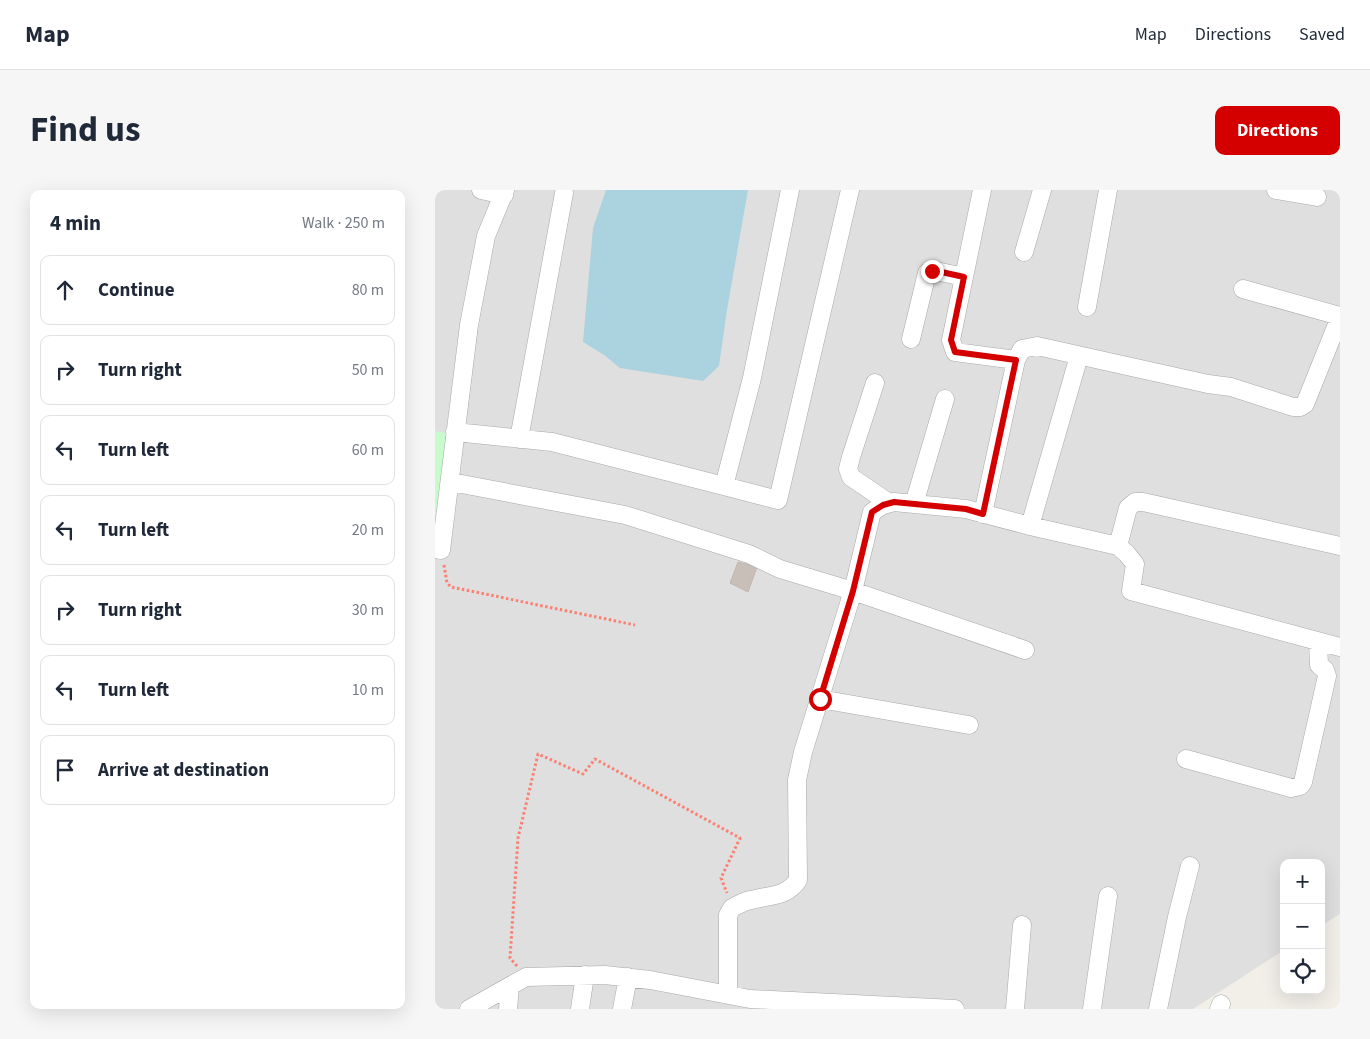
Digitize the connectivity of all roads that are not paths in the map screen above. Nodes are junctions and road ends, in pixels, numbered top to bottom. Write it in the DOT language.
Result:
graph roads {
  1 [pos="481,190"];
  2 [pos="790,190"];
  3 [pos="850,190"];
  4 [pos="982,190"];
  5 [pos="1042,190"];
  6 [pos="1108,190"];
  7 [pos="1276,190"];
  8 [pos="504,193"];
  9 [pos="564,193"];
  10 [pos="1317,197"];
  11 [pos="1024,252"];
  12 [pos="964,277"];
  13 [pos="1243,289"];
  14 [pos="1087,307"];
  15 [pos="1340,317"];
  16 [pos="911,338"];
  17 [pos="1079,356"];
  18 [pos="1016,360"];
  19 [pos="875,384"];
  20 [pos="945,399"];
  21 [pos="455,432"];
  22 [pos="519,439"];
  23 [pos="451,482"];
  24 [pos="724,486"];
  25 [pos="889,503"];
  26 [pos="914,504"];
  27 [pos="983,514"];
  28 [pos="1029,526"];
  29 [pos="1119,546"];
  30 [pos="1340,546"];
  31 [pos="438,549"];
  32 [pos="853,591"];
  33 [pos="1318,642"];
  34 [pos="1340,647"];
  35 [pos="1025,650"];
  36 [pos="820,699"];
  37 [pos="969,725"];
  38 [pos="1186,759"];
  39 [pos="1190,866"];
  40 [pos="1108,896"];
  41 [pos="1022,925"];
  42 [pos="585,975"];
  43 [pos="628,977"];
  44 [pos="510,986"];
  45 [pos="728,995"];
  46 [pos="469,1009"];
  47 [pos="508,1009"];
  48 [pos="580,1009"];
  49 [pos="622,1009"];
  50 [pos="955,1009"];
  51 [pos="1015,1009"];
  52 [pos="1092,1009"];
  53 [pos="1158,1009"];
  1 -- 8 [label="street"];
  2 -- 24 [label="street"];
  3 -- 24 [label="street"];
  4 -- 12 [label="street"];
  5 -- 11 [label="street"];
  6 -- 14 [label="street"];
  7 -- 10 [label="street"];
  8 -- 21 [label="street"];
  9 -- 22 [label="street"];
  12 -- 16 [label="street"];
  12 -- 18 [label="street"];
  13 -- 15 [label="street"];
  15 -- 17 [label="street"];
  17 -- 18 [label="street"];
  17 -- 28 [label="street"];
  18 -- 27 [label="street"];
  19 -- 25 [label="street"];
  20 -- 26 [label="street"];
  21 -- 22 [label="street"];
  21 -- 23 [label="street"];
  22 -- 24 [label="street"];
  23 -- 31 [label="street"];
  23 -- 32 [label="street"];
  25 -- 26 [label="street"];
  25 -- 32 [label="street"];
  26 -- 27 [label="street"];
  27 -- 28 [label="street"];
  28 -- 29 [label="street"];
  29 -- 30 [label="street"];
  29 -- 33 [label="street"];
  32 -- 35 [label="street"];
  32 -- 36 [label="street"];
  33 -- 34 [label="street"];
  33 -- 38 [label="street"];
  36 -- 37 [label="street"];
  36 -- 45 [label="street"];
  39 -- 53 [label="street"];
  40 -- 52 [label="street"];
  41 -- 51 [label="street"];
  42 -- 43 [label="street"];
  42 -- 44 [label="street"];
  42 -- 48 [label="street"];
  43 -- 45 [label="street"];
  43 -- 49 [label="street"];
  44 -- 46 [label="street"];
  44 -- 47 [label="street"];
  45 -- 50 [label="street"];
}
